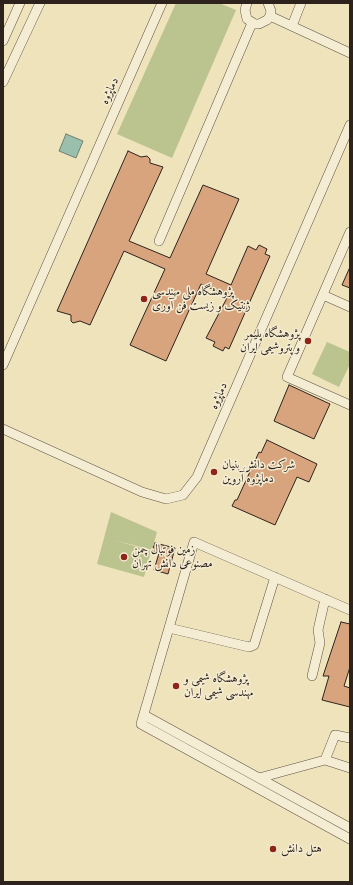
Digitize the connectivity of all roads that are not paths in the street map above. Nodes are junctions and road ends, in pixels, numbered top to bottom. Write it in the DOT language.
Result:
graph roads {
  1 [pos="20,3"];
  2 [pos="40,3"];
  3 [pos="162,3"];
  4 [pos="268,3"];
  5 [pos="301,3"];
  6 [pos="244,4"];
  7 [pos="270,16"];
  8 [pos="252,22"];
  9 [pos="292,26"];
  10 [pos="3,41"];
  11 [pos="350,52"];
  12 [pos="3,82"];
  13 [pos="350,125"];
  14 [pos="350,232"];
  15 [pos="159,241"];
  16 [pos="323,295"];
  17 [pos="350,307"];
  18 [pos="3,365"];
  19 [pos="350,405"];
  20 [pos="3,429"];
  21 [pos="275,577"];
  22 [pos="325,599"];
  23 [pos="350,610"];
  24 [pos="170,628"];
  25 [pos="312,676"];
  26 [pos="144,715"];
  27 [pos="350,738"];
  28 [pos="325,760"];
  29 [pos="350,768"];
  30 [pos="259,778"];
  31 [pos="350,828"];
  32 [pos="350,839"];
  1 -- 10 [label="street"];
  2 -- 12 [label="street"];
  3 -- 18 [label="street, دماپژوه"];
  4 -- 7 [label="street"];
  5 -- 9 [label="street"];
  6 -- 8 [label="street"];
  7 -- 8 [label="street"];
  7 -- 9 [label="street"];
  8 -- 15 [label="street"];
  9 -- 11 [label="street"];
  13 -- 20 [label="street, دماپژوه"];
  14 -- 16 [label="street"];
  16 -- 17 [label="street"];
  16 -- 19 [label="street"];
  21 -- 22 [label="street"];
  21 -- 24 [label="street"];
  21 -- 24 [label="street"];
  22 -- 23 [label="street"];
  22 -- 25 [label="street"];
  24 -- 26 [label="street"];
  26 -- 30 [label="street"];
  26 -- 32 [label="street"];
  27 -- 28 [label="street"];
  28 -- 29 [label="street"];
  28 -- 30 [label="street"];
  30 -- 31 [label="street"];
}
